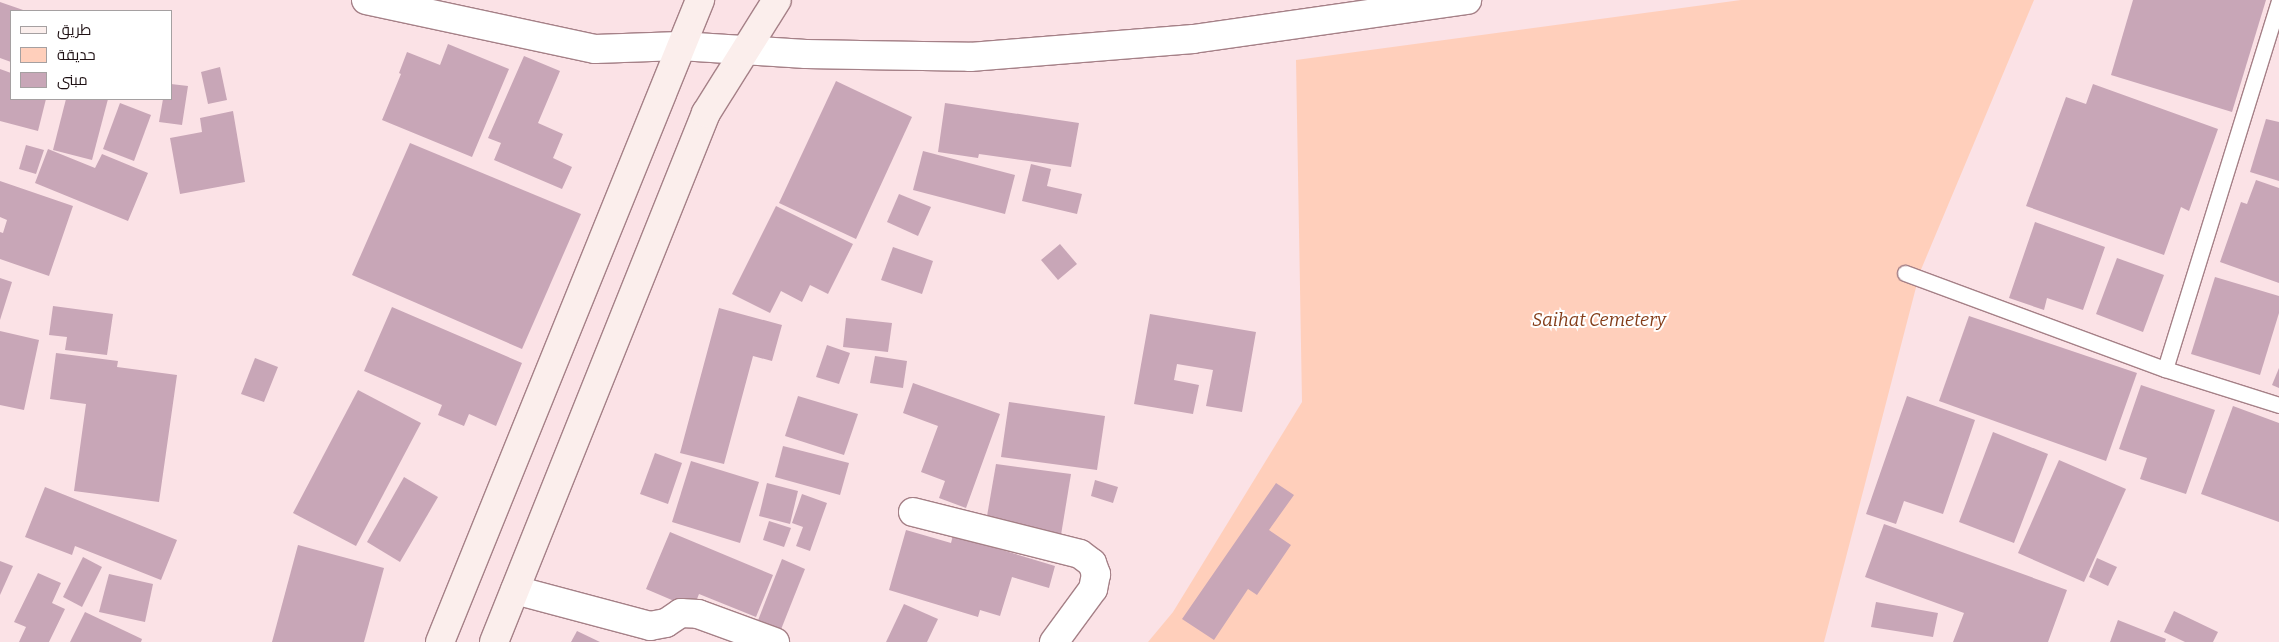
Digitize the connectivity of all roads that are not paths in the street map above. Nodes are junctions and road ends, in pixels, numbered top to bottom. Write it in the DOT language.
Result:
graph roads {
  1 [pos="366,0"];
  2 [pos="700,0"];
  3 [pos="776,0"];
  4 [pos="1467,0"];
  5 [pos="2279,1"];
  6 [pos="680,46"];
  7 [pos="748,50"];
  8 [pos="1905,273"];
  9 [pos="2164,369"];
  10 [pos="2279,405"];
  11 [pos="913,512"];
  12 [pos="515,590"];
  13 [pos="440,642"];
  14 [pos="494,642"];
  15 [pos="775,642"];
  16 [pos="1054,642"];
  1 -- 6 [label="street"];
  2 -- 6 [label="main road"];
  3 -- 7 [label="main road"];
  4 -- 7 [label="street"];
  5 -- 9 [label="lane"];
  6 -- 7 [label="street"];
  6 -- 13 [label="main road"];
  7 -- 12 [label="main road"];
  8 -- 9 [label="lane"];
  9 -- 10 [label="lane"];
  11 -- 16 [label="street"];
  12 -- 14 [label="main road"];
  12 -- 15 [label="street"];
}
